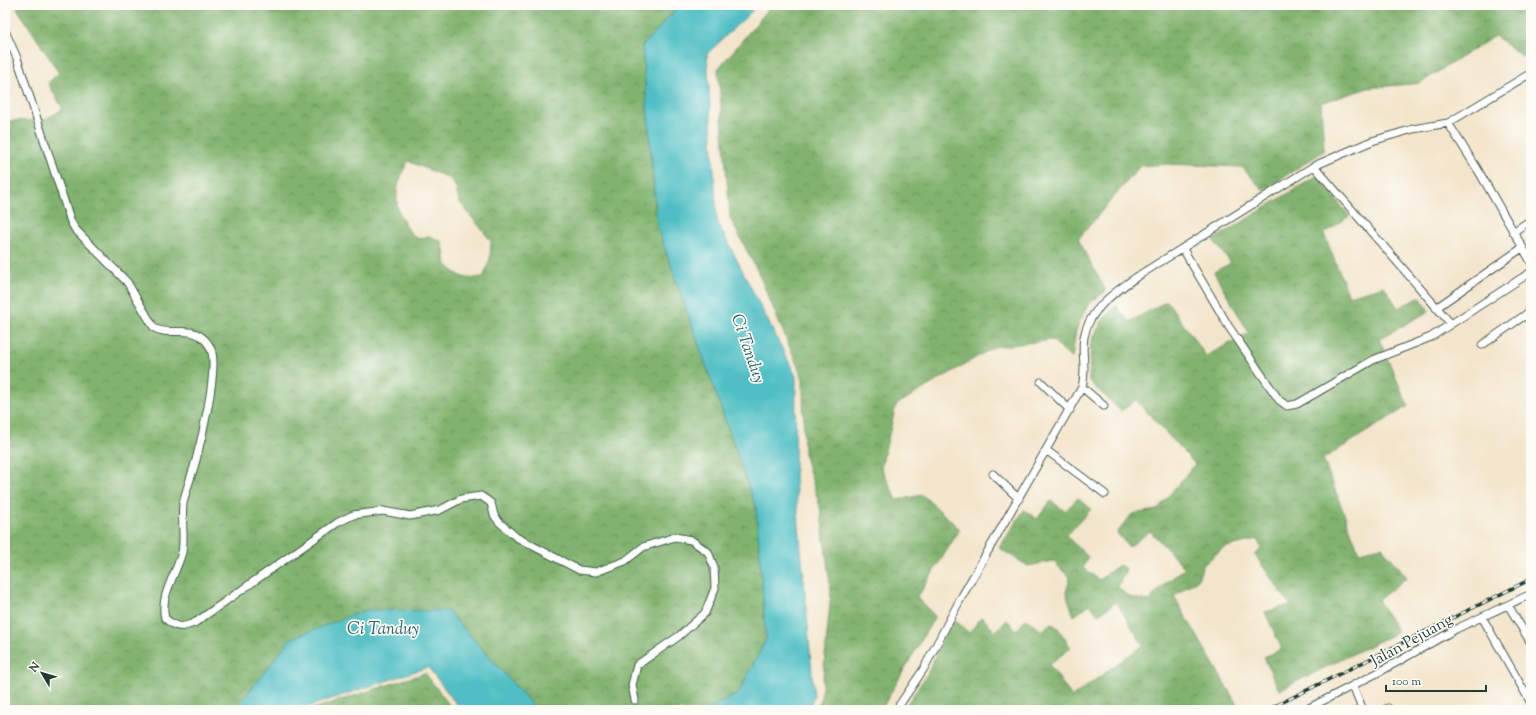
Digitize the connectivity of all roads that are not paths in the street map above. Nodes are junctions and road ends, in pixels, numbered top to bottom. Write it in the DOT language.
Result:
graph roads {
  1 [pos="5,31"];
  2 [pos="1531,72"];
  3 [pos="1448,123"];
  4 [pos="1314,166"];
  5 [pos="1531,220"];
  6 [pos="1513,232"];
  7 [pos="1522,248"];
  8 [pos="1182,249"];
  9 [pos="1531,262"];
  10 [pos="1531,272"];
  11 [pos="1436,308"];
  12 [pos="1529,313"];
  13 [pos="1531,322"];
  14 [pos="1451,324"];
  15 [pos="1482,345"];
  16 [pos="1041,382"];
  17 [pos="1082,387"];
  18 [pos="1104,406"];
  19 [pos="1070,410"];
  20 [pos="1046,450"];
  21 [pos="993,474"];
  22 [pos="1104,494"];
  23 [pos="1019,498"];
  24 [pos="1531,594"];
  25 [pos="1508,605"];
  26 [pos="1482,616"];
  27 [pos="1531,643"];
  28 [pos="1353,686"];
  29 [pos="635,700"];
  30 [pos="1531,703"];
  31 [pos="896,710"];
  32 [pos="1305,710"];
  33 [pos="1363,710"];
  1 -- 29 [label="street"];
  2 -- 3 [label="street"];
  3 -- 4 [label="street"];
  3 -- 6 [label="street"];
  4 -- 8 [label="street"];
  4 -- 11 [label="street"];
  5 -- 6 [label="street"];
  6 -- 7 [label="street"];
  7 -- 9 [label="street"];
  7 -- 11 [label="street"];
  8 -- 14 [label="street"];
  8 -- 17 [label="street"];
  10 -- 14 [label="street"];
  11 -- 14 [label="street"];
  12 -- 13 [label="street"];
  12 -- 15 [label="street"];
  16 -- 19 [label="street"];
  17 -- 18 [label="street"];
  17 -- 19 [label="street"];
  19 -- 20 [label="street"];
  20 -- 22 [label="street"];
  20 -- 23 [label="street"];
  21 -- 23 [label="street"];
  23 -- 31 [label="street"];
  24 -- 25 [label="street, Jalan Pejuang"];
  25 -- 26 [label="street, Jalan Pejuang"];
  25 -- 27 [label="street"];
  26 -- 28 [label="street, Jalan Pejuang"];
  26 -- 30 [label="street"];
  28 -- 32 [label="street, Jalan Pejuang"];
  28 -- 33 [label="street"];
}
